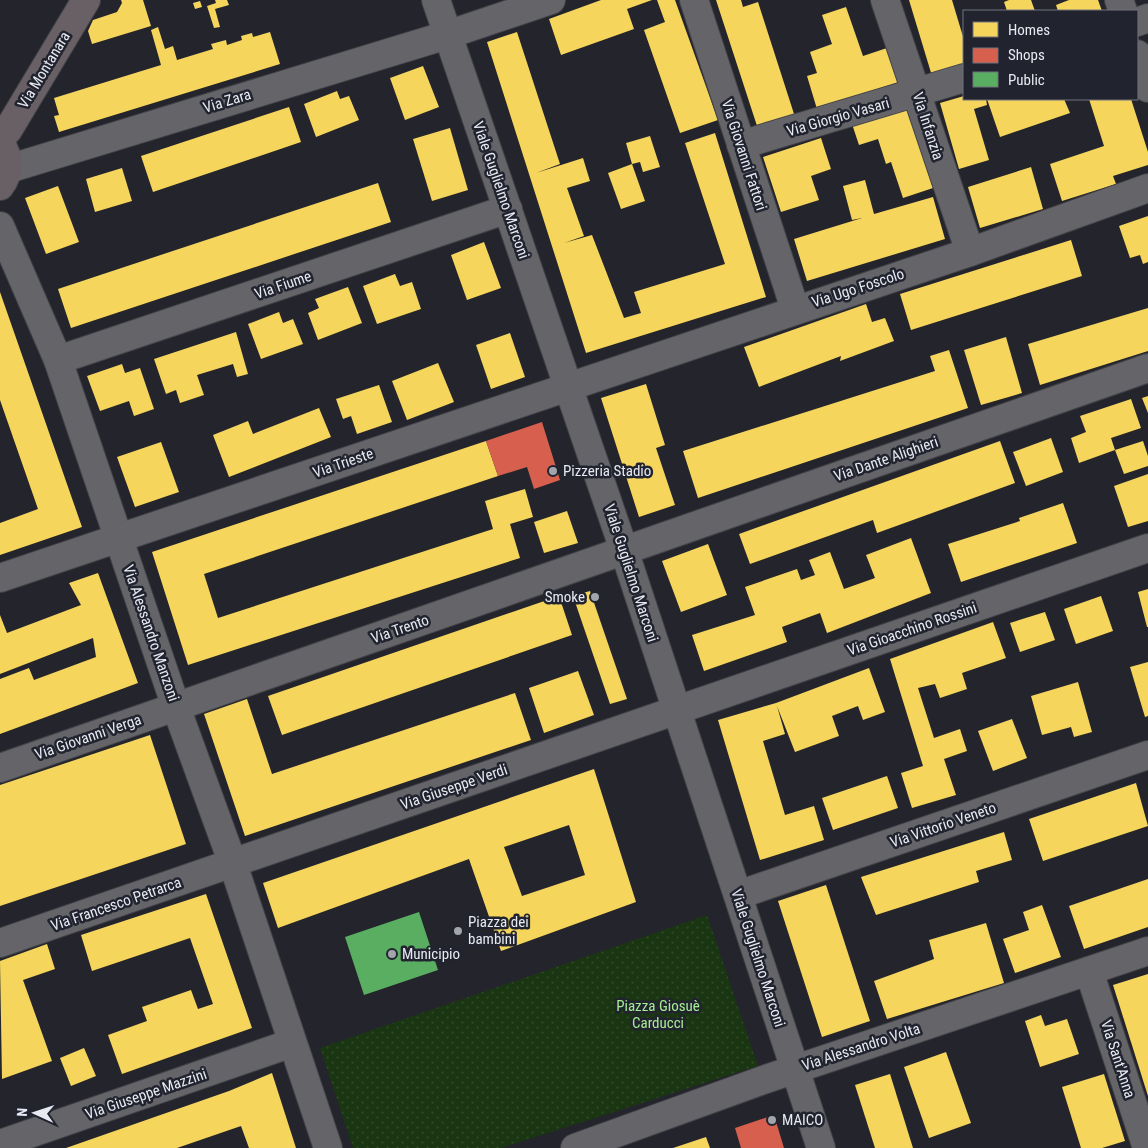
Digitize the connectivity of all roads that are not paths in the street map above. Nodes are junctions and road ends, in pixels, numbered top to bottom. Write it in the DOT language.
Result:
graph roads {
  1 [pos="86,0"];
  2 [pos="436,0"];
  3 [pos="551,0"];
  4 [pos="694,0"];
  5 [pos="885,0"];
  6 [pos="448,35"];
  7 [pos="1138,57"];
  8 [pos="963,78"];
  9 [pos="1148,88"];
  10 [pos="917,94"];
  11 [pos="0,138"];
  12 [pos="0,143"];
  13 [pos="741,145"];
  14 [pos="4,178"];
  15 [pos="1148,188"];
  16 [pos="508,208"];
  17 [pos="0,226"];
  18 [pos="970,252"];
  19 [pos="795,309"];
  20 [pos="58,360"];
  21 [pos="1148,368"];
  22 [pos="568,388"];
  23 [pos="119,538"];
  24 [pos="1148,548"];
  25 [pos="624,550"];
  26 [pos="0,578"];
  27 [pos="176,707"];
  28 [pos="676,709"];
  29 [pos="1148,755"];
  30 [pos="0,768"];
  31 [pos="233,864"];
  32 [pos="738,895"];
  33 [pos="0,943"];
  34 [pos="1148,951"];
  35 [pos="1089,971"];
  36 [pos="292,1043"];
  37 [pos="794,1069"];
  38 [pos="0,1144"];
  39 [pos="328,1148"];
  40 [pos="575,1148"];
  41 [pos="821,1148"];
  42 [pos="1147,1148"];
  1 -- 11 [label="main road, Via Montanara"];
  2 -- 6 [label="street, Viale Guglielmo Marconi"];
  3 -- 6 [label="street, Via Zara"];
  4 -- 13 [label="street, Via Giovanni Fattori"];
  5 -- 10 [label="street, Via Infanzia"];
  6 -- 14 [label="street, Via Zara"];
  6 -- 16 [label="street, Viale Guglielmo Marconi"];
  7 -- 9 [label="street"];
  8 -- 10 [label="street, Via Giorgio Vasari"];
  10 -- 13 [label="street, Via Giorgio Vasari"];
  10 -- 18 [label="street, Via Infanzia"];
  12 -- 14 [label="main road"];
  13 -- 19 [label="street, Via Giovanni Fattori"];
  15 -- 18 [label="street, Via Ugo Foscolo"];
  16 -- 20 [label="street, Via Fiume"];
  16 -- 22 [label="street, Viale Guglielmo Marconi"];
  17 -- 20 [label="street, Via Alessandro Manzoni"];
  18 -- 19 [label="street, Via Ugo Foscolo"];
  19 -- 22 [label="street, Via Ugo Foscolo"];
  20 -- 23 [label="street, Via Alessandro Manzoni"];
  21 -- 25 [label="street, Via Dante Alighieri"];
  22 -- 23 [label="street, Via Trieste"];
  22 -- 25 [label="street, Viale Guglielmo Marconi"];
  23 -- 26 [label="street, Via Trieste"];
  23 -- 27 [label="street, Via Alessandro Manzoni"];
  24 -- 28 [label="street, Via Gioacchino Rossini"];
  25 -- 27 [label="street, Via Trento"];
  25 -- 28 [label="street, Viale Guglielmo Marconi"];
  27 -- 30 [label="street, Via Giovanni Verga"];
  27 -- 31 [label="street, Via Alessandro Manzoni"];
  28 -- 31 [label="street, Via Giuseppe Verdi"];
  28 -- 32 [label="street, Viale Guglielmo Marconi"];
  29 -- 32 [label="street, Via Vittorio Veneto"];
  31 -- 33 [label="street, Via Francesco Petrarca"];
  31 -- 36 [label="street, Via Alessandro Manzoni"];
  32 -- 37 [label="street, Viale Guglielmo Marconi"];
  34 -- 35 [label="street, Via Alessandro Volta"];
  35 -- 37 [label="street, Via Alessandro Volta"];
  35 -- 42 [label="street, Via Sant'Anna"];
  36 -- 38 [label="street, Via Giuseppe Mazzini"];
  36 -- 39 [label="street"];
  37 -- 40 [label="street, Via Alessandro Volta"];
  37 -- 41 [label="street, Viale Guglielmo Marconi"];
}
